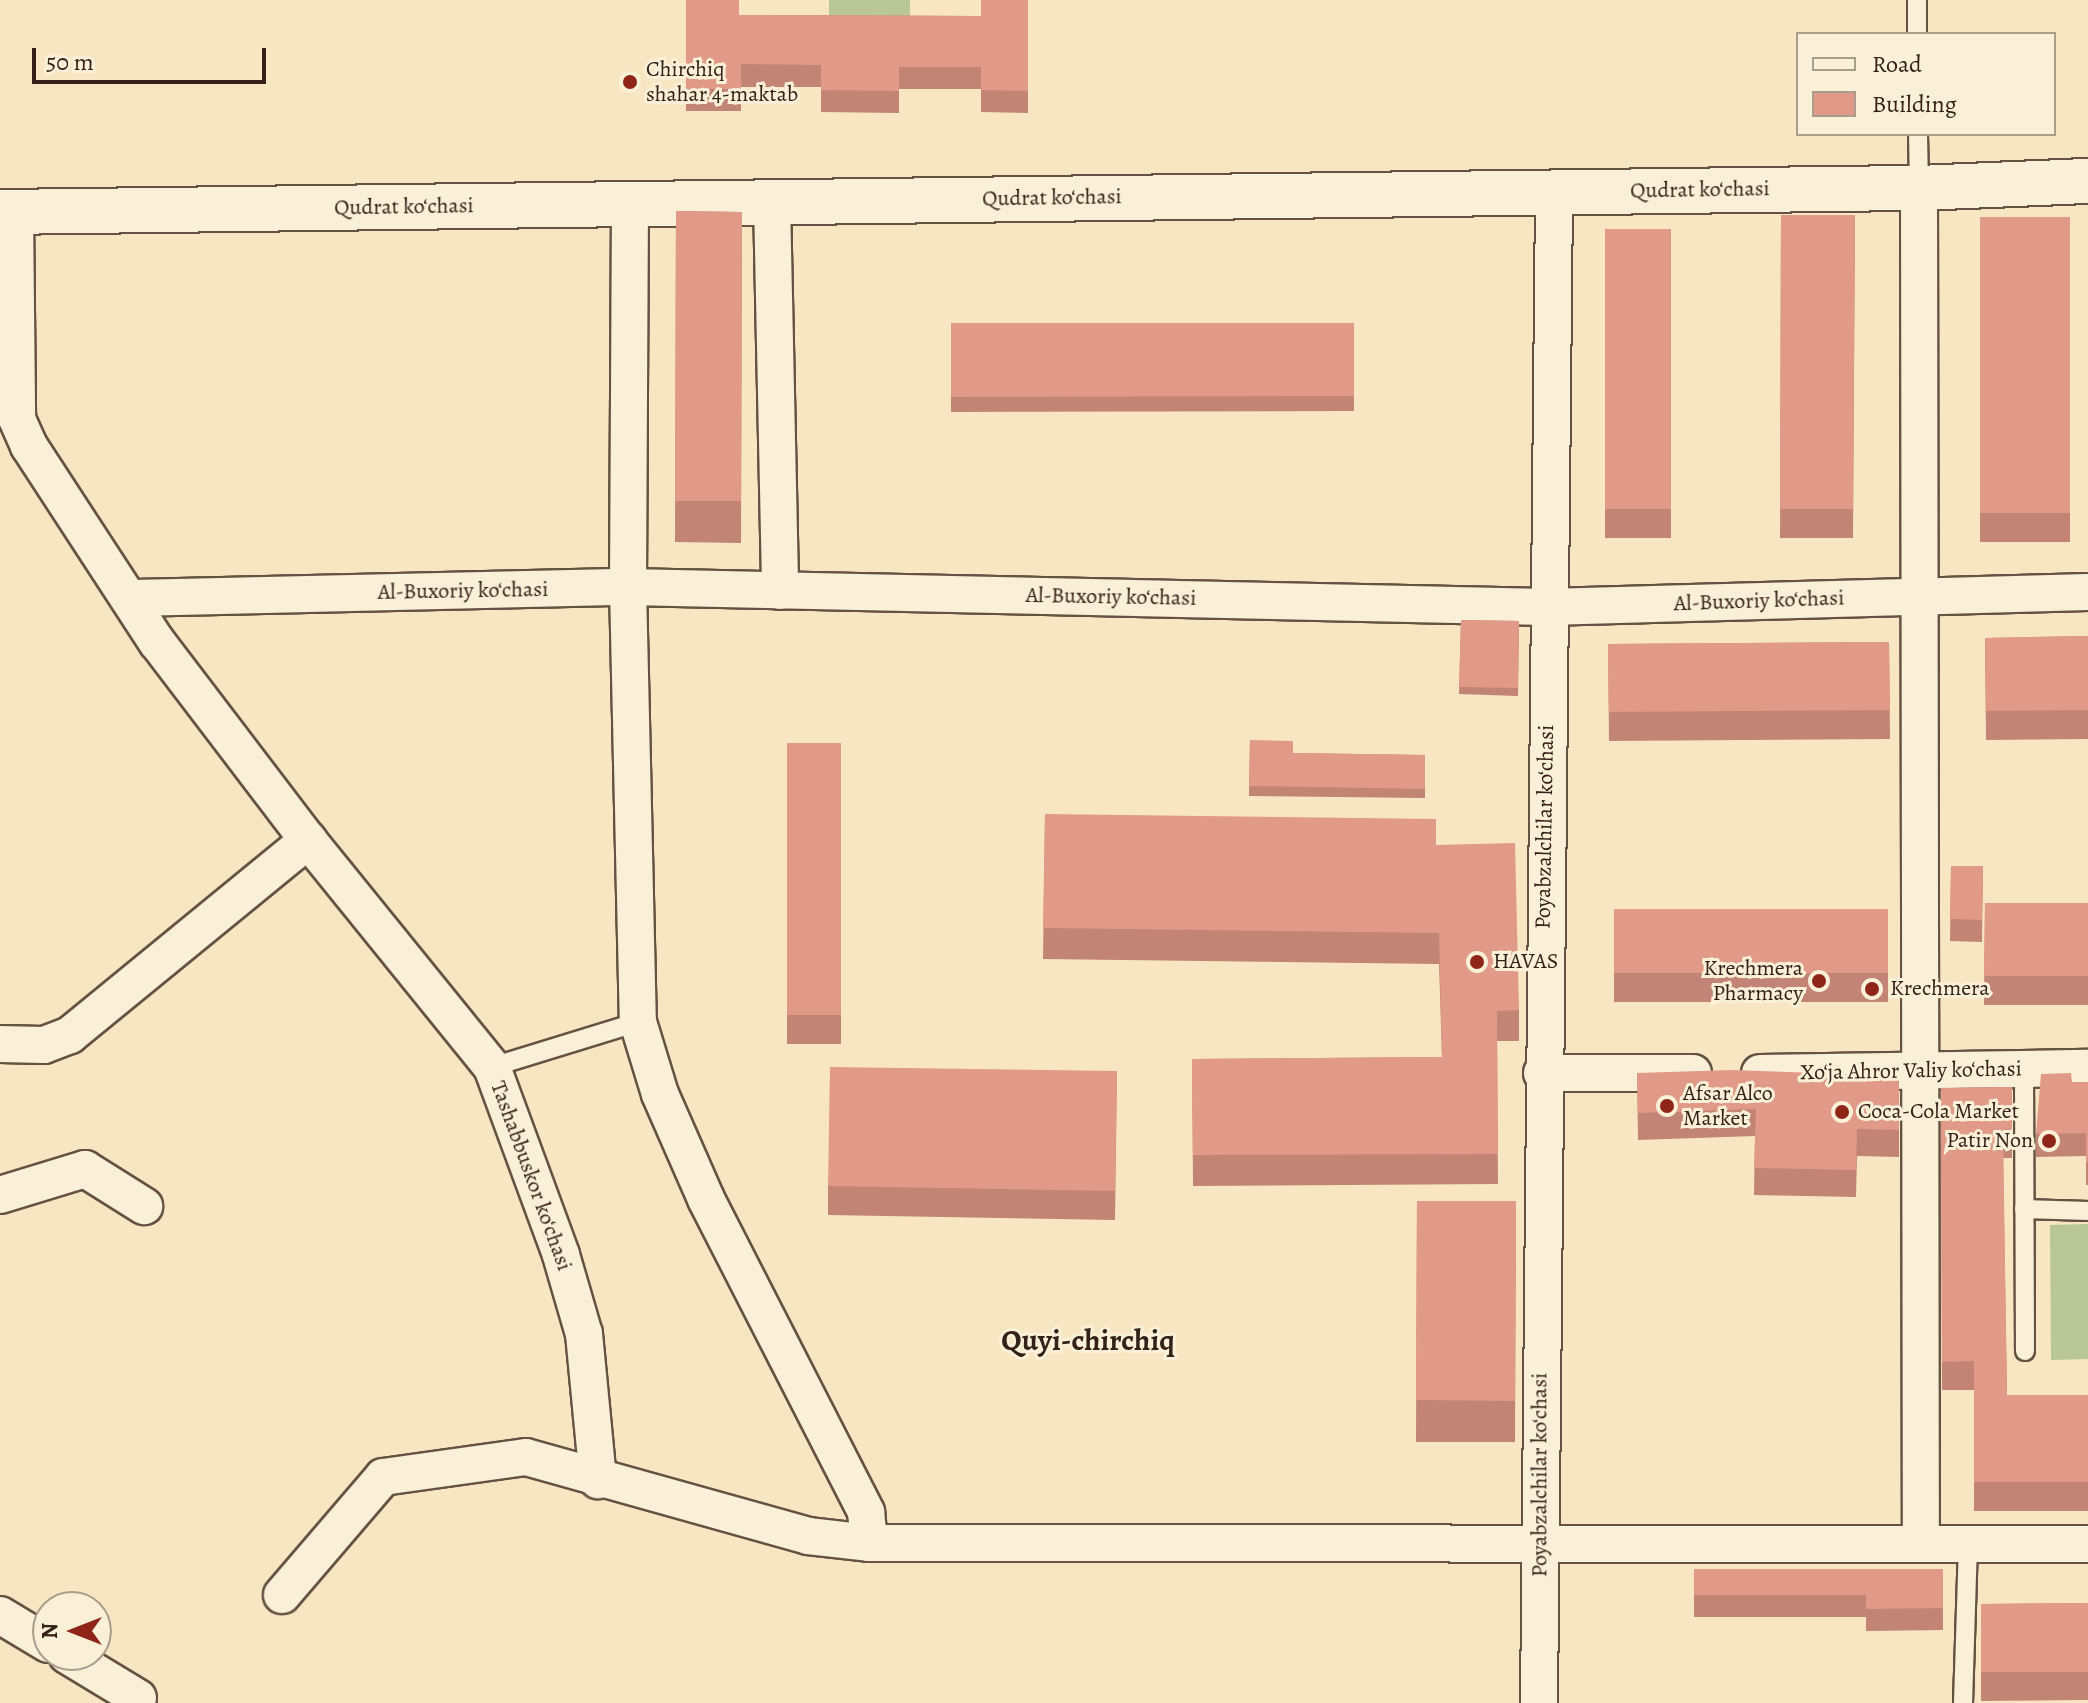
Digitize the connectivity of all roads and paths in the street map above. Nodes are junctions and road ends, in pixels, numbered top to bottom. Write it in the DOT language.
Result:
graph roads {
  1 [pos="1917,0"];
  2 [pos="1917,32"];
  3 [pos="1918,136"];
  4 [pos="2088,181"];
  5 [pos="1919,188"];
  6 [pos="1554,192"];
  7 [pos="772,201"];
  8 [pos="630,203"];
  9 [pos="8,212"];
  10 [pos="628,587"];
  11 [pos="780,591"];
  12 [pos="2088,592"];
  13 [pos="1919,597"];
  14 [pos="133,598"];
  15 [pos="1547,607"];
  16 [pos="308,840"];
  17 [pos="638,1022"];
  18 [pos="0,1044"];
  19 [pos="492,1067"];
  20 [pos="2088,1068"];
  21 [pos="2024,1070"];
  22 [pos="1916,1072"];
  23 [pos="1542,1073"];
  24 [pos="0,1195"];
  25 [pos="144,1206"];
  26 [pos="2024,1209"];
  27 [pos="2088,1211"];
  28 [pos="2025,1351"];
  29 [pos="598,1480"];
  30 [pos="869,1543"];
  31 [pos="1921,1543"];
  32 [pos="1968,1544"];
  33 [pos="2088,1544"];
  34 [pos="1540,1547"];
  35 [pos="282,1595"];
  36 [pos="0,1615"];
  37 [pos="32,1634"];
  38 [pos="93,1671"];
  39 [pos="138,1698"];
  40 [pos="1539,1703"];
  41 [pos="1963,1703"];
  1 -- 2 [label="lane"];
  3 -- 5 [label="lane"];
  4 -- 5 [label="street, Qudrat ko‘chasi"];
  5 -- 6 [label="street, Qudrat ko‘chasi"];
  5 -- 13 [label="street"];
  6 -- 7 [label="street, Qudrat ko‘chasi"];
  6 -- 15 [label="street, Poyabzalchilar ko‘chasi"];
  7 -- 8 [label="street, Qudrat ko‘chasi"];
  7 -- 11 [label="street"];
  8 -- 9 [label="street, Qudrat ko‘chasi"];
  8 -- 10 [label="street"];
  9 -- 14 [label="street, Qudrat ko‘chasi"];
  10 -- 11 [label="street, Al-Buxoriy ko‘chasi"];
  10 -- 14 [label="street, Al-Buxoriy ko‘chasi"];
  10 -- 17 [label="street"];
  11 -- 15 [label="street, Al-Buxoriy ko‘chasi"];
  12 -- 13 [label="street, Al-Buxoriy ko‘chasi"];
  13 -- 15 [label="street, Al-Buxoriy ko‘chasi"];
  13 -- 22 [label="street"];
  14 -- 16 [label="street, Tashabbuskor ko‘chasi"];
  15 -- 23 [label="street, Poyabzalchilar ko‘chasi"];
  16 -- 18 [label="street"];
  16 -- 19 [label="street, Tashabbuskor ko‘chasi"];
  17 -- 19 [label="lane"];
  17 -- 30 [label="street"];
  19 -- 29 [label="street, Tashabbuskor ko‘chasi"];
  20 -- 21 [label="street, Xo‘ja Ahror Valiy ko‘chasi"];
  21 -- 22 [label="street, Xo‘ja Ahror Valiy ko‘chasi"];
  21 -- 26 [label="lane"];
  22 -- 23 [label="street, Xo‘ja Ahror Valiy ko‘chasi"];
  22 -- 31 [label="street"];
  23 -- 34 [label="street, Poyabzalchilar ko‘chasi"];
  24 -- 25 [label="street"];
  26 -- 27 [label="lane"];
  26 -- 28 [label="lane"];
  29 -- 30 [label="street"];
  29 -- 35 [label="street"];
  30 -- 34 [label="street"];
  31 -- 32 [label="street"];
  31 -- 34 [label="street"];
  32 -- 33 [label="street"];
  32 -- 41 [label="lane"];
  34 -- 40 [label="street, Poyabzalchilar ko‘chasi"];
  36 -- 37 [label="street"];
  38 -- 39 [label="street"];
}
